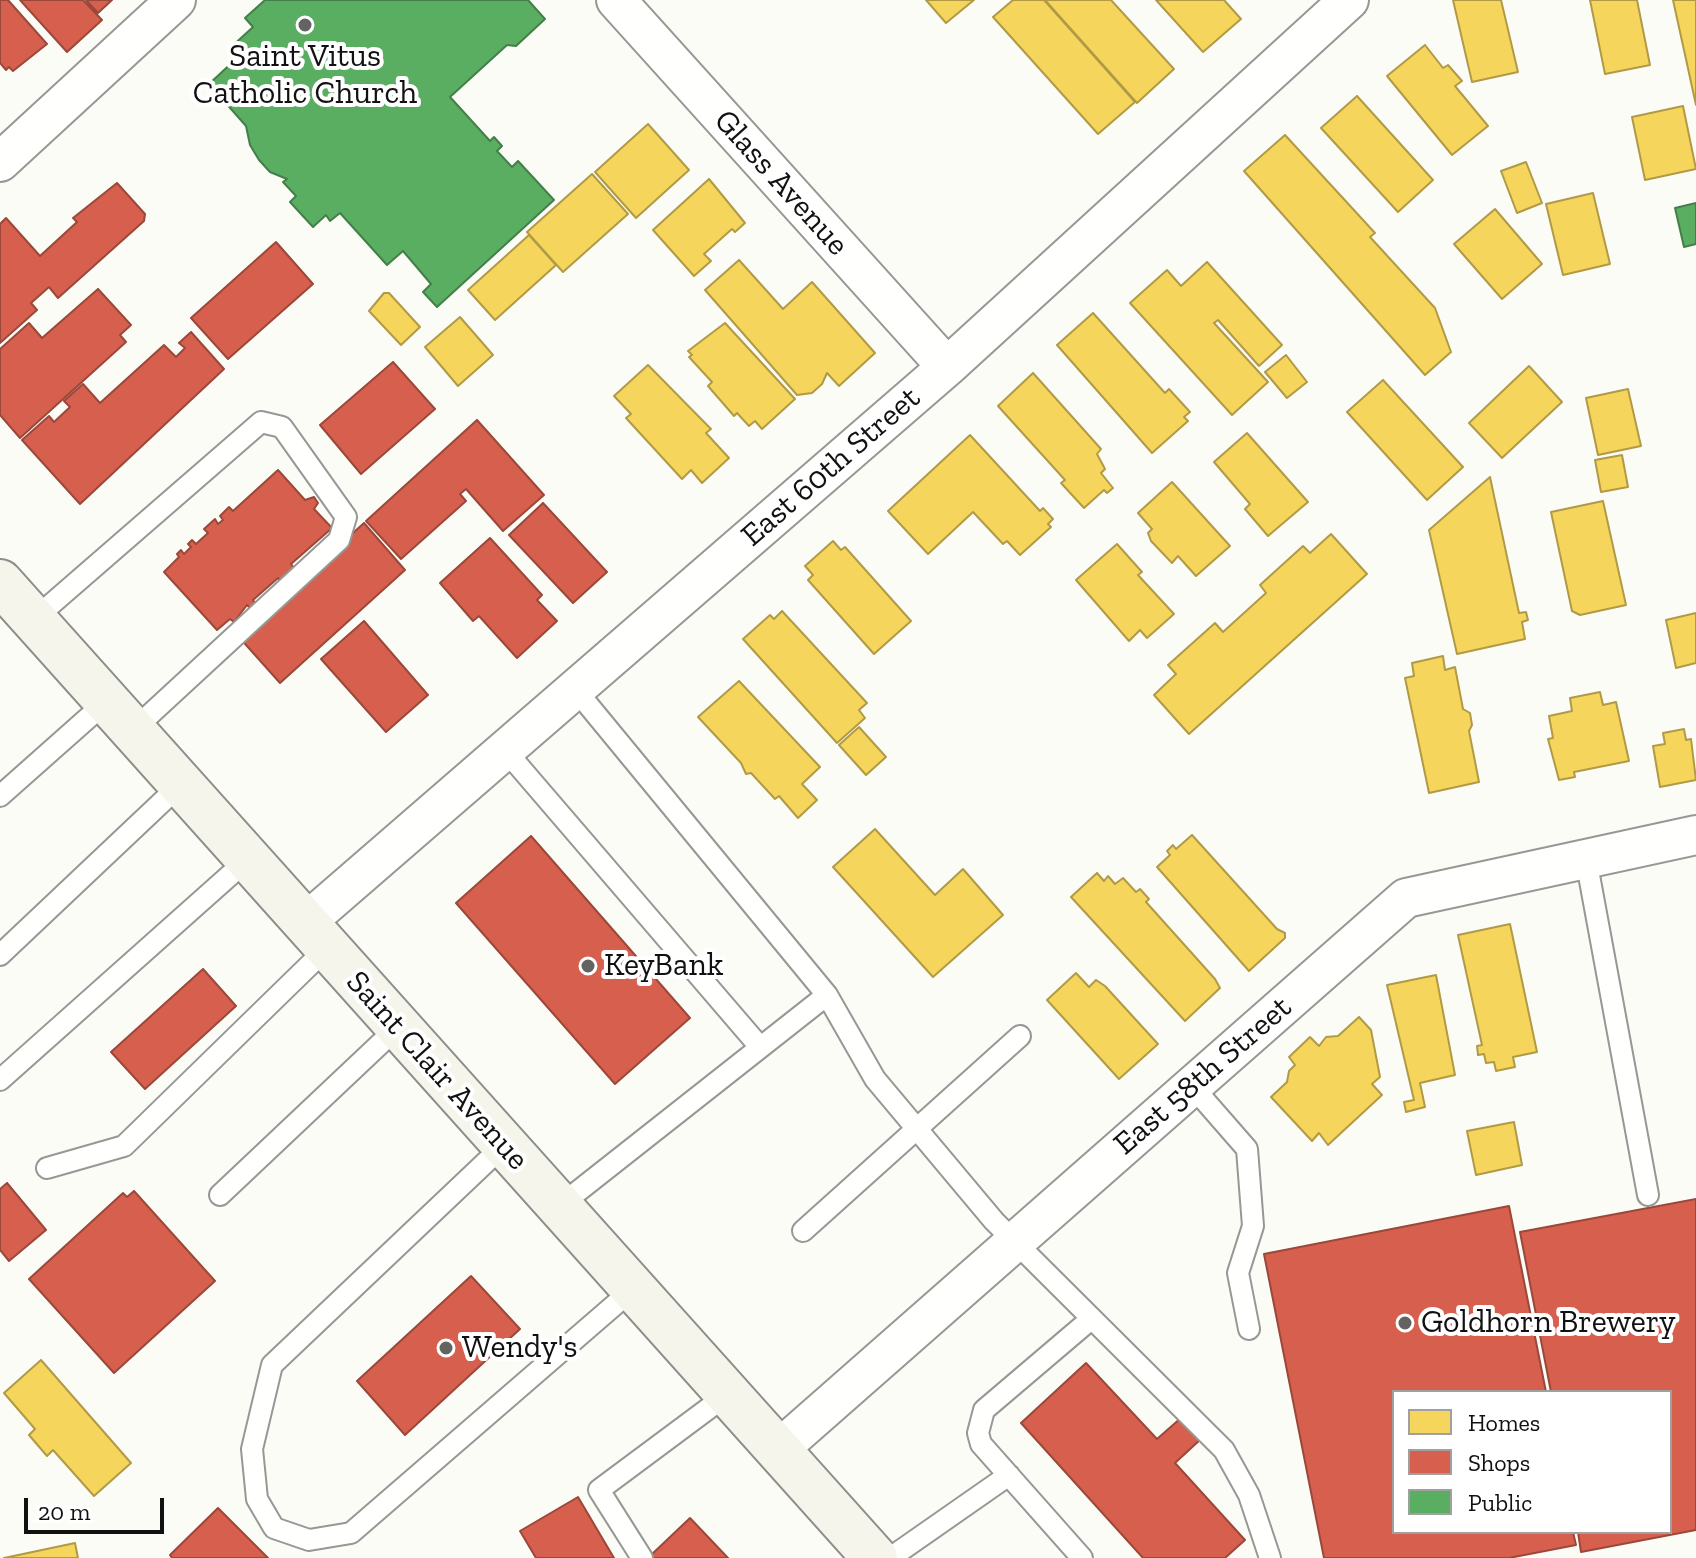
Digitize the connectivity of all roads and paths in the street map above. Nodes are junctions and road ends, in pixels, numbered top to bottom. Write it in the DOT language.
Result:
graph roads {
  1 [pos="176,0"];
  2 [pos="616,0"];
  3 [pos="1349,0"];
  4 [pos="0,162"];
  5 [pos="947,367"];
  6 [pos="0,582"];
  7 [pos="33,620"];
  8 [pos="575,689"];
  9 [pos="119,716"];
  10 [pos="505,750"];
  11 [pos="180,785"];
  12 [pos="0,796"];
  13 [pos="1696,835"];
  14 [pos="1586,859"];
  15 [pos="247,860"];
  16 [pos="315,936"];
  17 [pos="0,955"];
  18 [pos="827,995"];
  19 [pos="398,1027"];
  20 [pos="1020,1036"];
  21 [pos="760,1047"];
  22 [pos="0,1080"];
  23 [pos="1192,1086"];
  24 [pos="918,1129"];
  25 [pos="504,1145"];
  26 [pos="47,1168"];
  27 [pos="220,1195"];
  28 [pos="1648,1195"];
  29 [pos="558,1207"];
  30 [pos="803,1231"];
  31 [pos="1013,1243"];
  32 [pos="633,1289"];
  33 [pos="1091,1319"];
  34 [pos="1249,1329"];
  35 [pos="728,1394"];
  36 [pos="778,1450"];
  37 [pos="1009,1475"];
  38 [pos="642,1558"];
  39 [pos="875,1558"];
  40 [pos="890,1558"];
  41 [pos="1082,1558"];
  42 [pos="1270,1558"];
  1 -- 4 [label="street"];
  2 -- 5 [label="street, Glass Avenue"];
  3 -- 5 [label="street, East 60th Street"];
  5 -- 8 [label="street, East 60th Street"];
  6 -- 7 [label="main road, Saint Clair Avenue"];
  7 -- 9 [label="main road, Saint Clair Avenue"];
  7 -- 9 [label="lane"];
  8 -- 10 [label="street, East 60th Street"];
  8 -- 18 [label="lane"];
  9 -- 11 [label="main road, Saint Clair Avenue"];
  9 -- 12 [label="lane"];
  10 -- 16 [label="street, East 60th Street"];
  10 -- 21 [label="lane"];
  11 -- 15 [label="main road, Saint Clair Avenue"];
  11 -- 17 [label="lane"];
  13 -- 14 [label="street, East 58th Street"];
  14 -- 23 [label="street, East 58th Street"];
  14 -- 28 [label="lane"];
  15 -- 16 [label="main road, Saint Clair Avenue"];
  15 -- 22 [label="lane"];
  16 -- 19 [label="main road, Saint Clair Avenue"];
  16 -- 26 [label="lane"];
  18 -- 21 [label="lane"];
  18 -- 24 [label="lane"];
  19 -- 25 [label="main road, Saint Clair Avenue"];
  19 -- 27 [label="lane"];
  20 -- 24 [label="lane"];
  21 -- 29 [label="lane"];
  23 -- 31 [label="street, East 58th Street"];
  23 -- 34 [label="lane"];
  24 -- 30 [label="lane"];
  24 -- 31 [label="lane"];
  25 -- 29 [label="main road, Saint Clair Avenue"];
  25 -- 32 [label="lane"];
  29 -- 32 [label="main road, Saint Clair Avenue"];
  31 -- 33 [label="lane"];
  31 -- 36 [label="street, East 58th Street"];
  32 -- 35 [label="main road, Saint Clair Avenue"];
  33 -- 37 [label="lane"];
  33 -- 42 [label="lane"];
  35 -- 36 [label="main road, Saint Clair Avenue"];
  35 -- 38 [label="lane"];
  36 -- 39 [label="main road, Saint Clair Avenue"];
  37 -- 40 [label="lane"];
  37 -- 41 [label="lane"];
}
